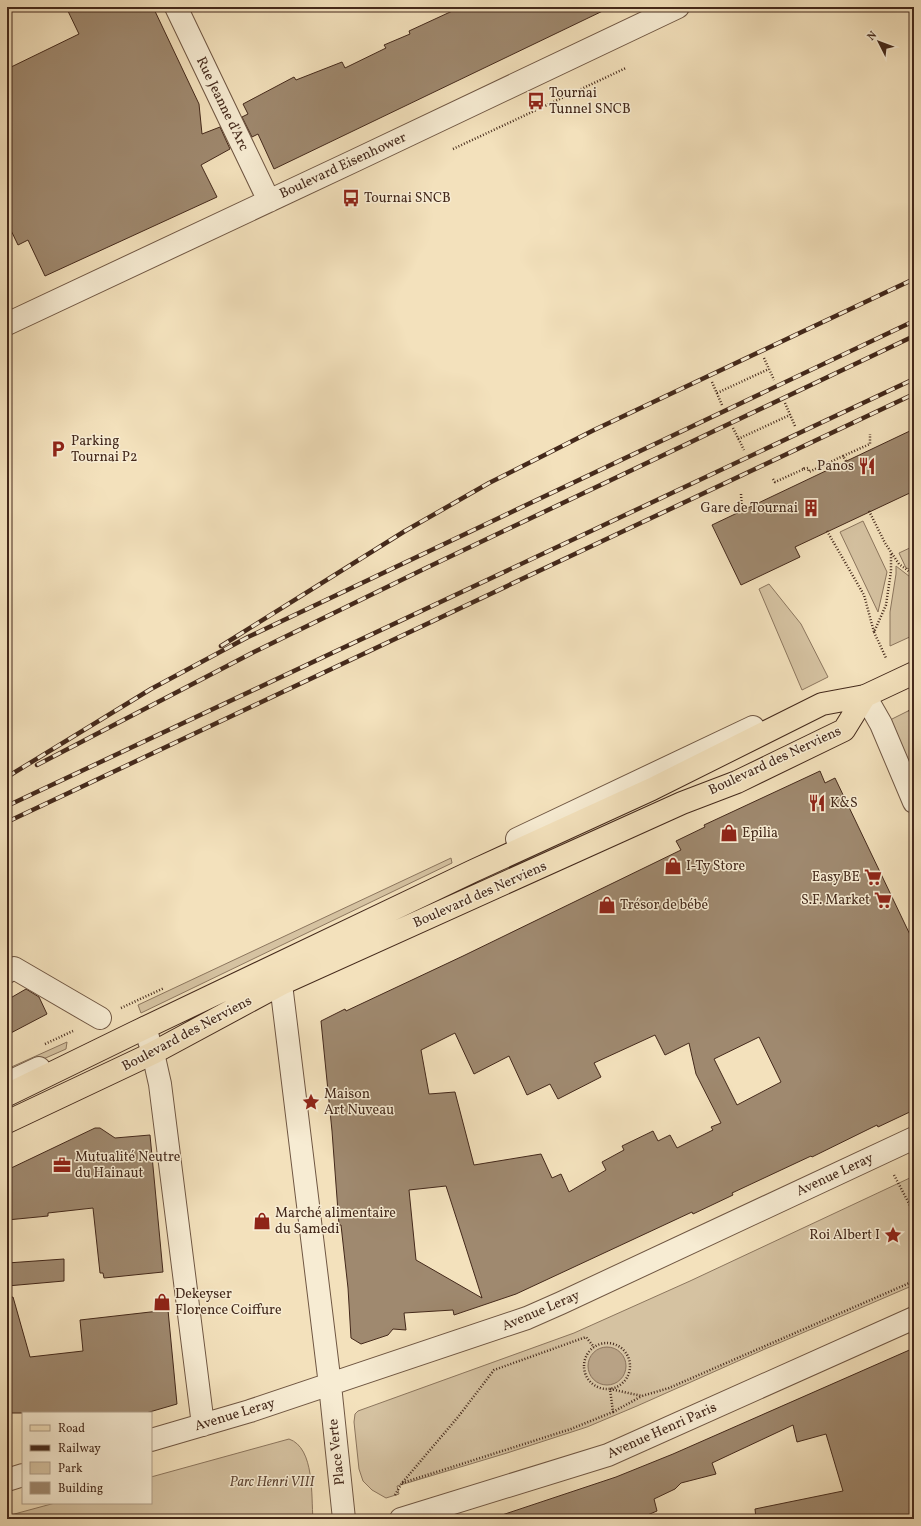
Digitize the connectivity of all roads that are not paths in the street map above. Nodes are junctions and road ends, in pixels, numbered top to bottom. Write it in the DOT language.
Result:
graph roads {
  1 [pos="176,7"];
  2 [pos="678,7"];
  3 [pos="269,200"];
  4 [pos="7,324"];
  5 [pos="914,673"];
  6 [pos="865,696"];
  7 [pos="793,719"];
  8 [pos="914,802"];
  9 [pos="281,963"];
  10 [pos="7,972"];
  11 [pos="280,984"];
  12 [pos="100,1018"];
  13 [pos="145,1028"];
  14 [pos="154,1053"];
  15 [pos="7,1083"];
  16 [pos="7,1096"];
  17 [pos="7,1122"];
  18 [pos="914,1138"];
  19 [pos="914,1318"];
  20 [pos="330,1385"];
  21 [pos="203,1425"];
  22 [pos="152,1440"];
  23 [pos="22,1475"];
  24 [pos="7,1480"];
  25 [pos="398,1510"];
  26 [pos="344,1519"];
  1 -- 3 [label="street, Rue Jeanne d'Arc"];
  2 -- 3 [label="street, Boulevard Eisenhower"];
  3 -- 4 [label="street, Boulevard Eisenhower"];
  5 -- 6 [label="main road"];
  6 -- 7 [label="main road, Boulevard des Nerviens"];
  6 -- 8 [label="street"];
  6 -- 11 [label="main road, Boulevard des Nerviens"];
  7 -- 9 [label="main road, Boulevard des Nerviens"];
  7 -- 15 [label="street"];
  9 -- 11 [label="street, Place Verte"];
  9 -- 13 [label="main road, Boulevard des Nerviens"];
  10 -- 12 [label="street"];
  11 -- 14 [label="main road, Boulevard des Nerviens"];
  11 -- 20 [label="street, Place Verte"];
  13 -- 14 [label="street"];
  13 -- 16 [label="main road, Boulevard des Nerviens"];
  14 -- 17 [label="main road, Boulevard des Nerviens"];
  14 -- 21 [label="street"];
  18 -- 20 [label="street, Avenue Leray"];
  19 -- 25 [label="street, Avenue Henri Paris"];
  20 -- 21 [label="street, Avenue Leray"];
  20 -- 26 [label="street, Place Verte"];
  21 -- 22 [label="street, Avenue Leray"];
  23 -- 24 [label="street"];
}
